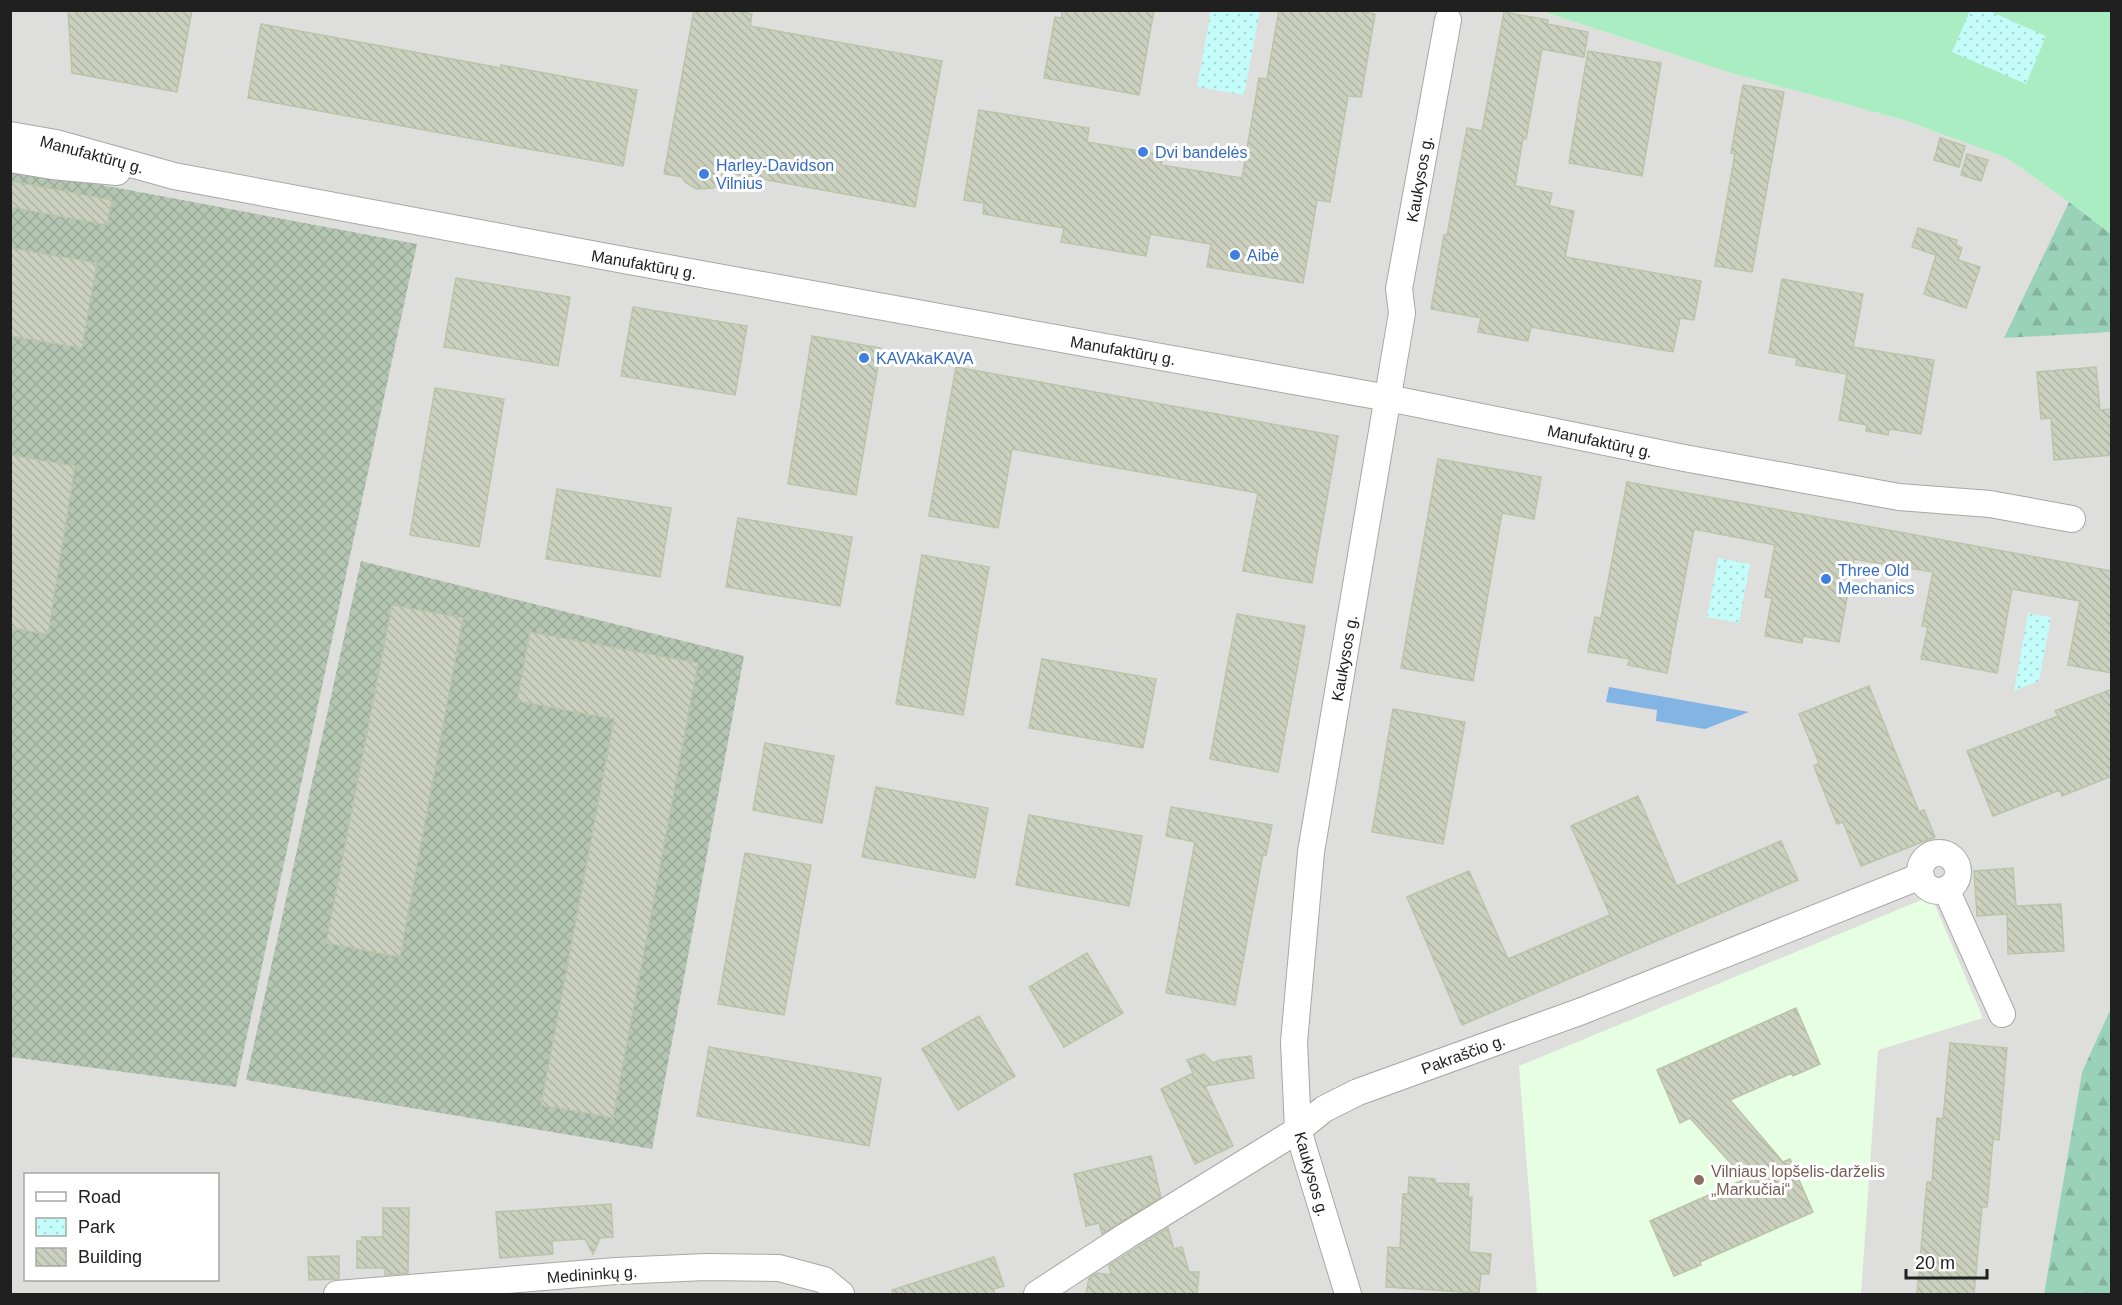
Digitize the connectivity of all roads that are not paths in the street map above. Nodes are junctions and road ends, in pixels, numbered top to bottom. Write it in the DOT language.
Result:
graph roads {
  1 [pos="1448,20"];
  2 [pos="10,135"];
  3 [pos="10,159"];
  4 [pos="174,176"];
  5 [pos="1388,398"];
  6 [pos="2072,519"];
  7 [pos="2002,1014"];
  8 [pos="1298,1130"];
  9 [pos="337,1294"];
  10 [pos="842,1294"];
  11 [pos="1037,1294"];
  12 [pos="1348,1294"];
  1 -- 5 [label="street, Kaukysos g."];
  2 -- 4 [label="street, Manufaktūrų g."];
  3 -- 4 [label="street, Manufaktūrų g."];
  4 -- 5 [label="street, Manufaktūrų g."];
  5 -- 6 [label="street, Manufaktūrų g."];
  5 -- 8 [label="street, Kaukysos g."];
  7 -- 8 [label="street, Pakraščio g."];
  8 -- 11 [label="street, Pakraščio g."];
  8 -- 12 [label="street, Kaukysos g."];
  9 -- 10 [label="street, Medininkų g."];
}
